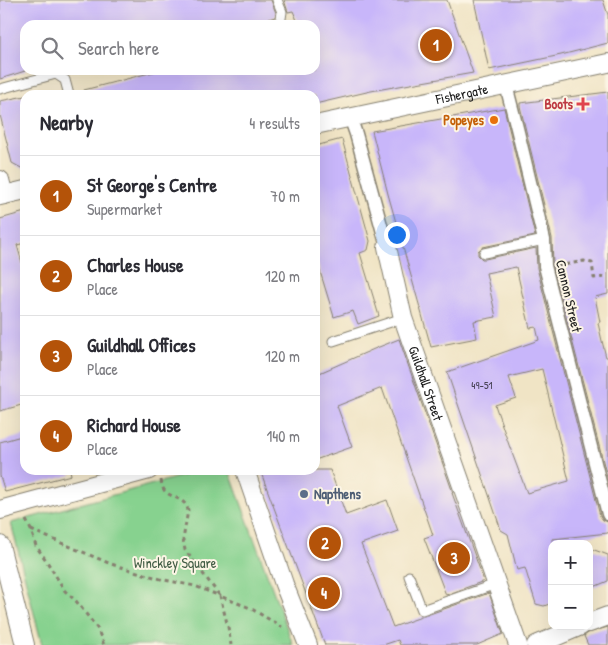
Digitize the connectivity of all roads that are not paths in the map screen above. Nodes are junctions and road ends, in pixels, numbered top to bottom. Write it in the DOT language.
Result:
graph roads {
  1 [pos="277,0"];
  2 [pos="281,20"];
  3 [pos="608,63"];
  4 [pos="48,75"];
  5 [pos="59,75"];
  6 [pos="506,85"];
  7 [pos="0,89"];
  8 [pos="68,90"];
  9 [pos="320,125"];
  10 [pos="353,126"];
  11 [pos="1,190"];
  12 [pos="20,190"];
  13 [pos="544,240"];
  14 [pos="387,247"];
  15 [pos="484,253"];
  16 [pos="403,318"];
  17 [pos="333,341"];
  18 [pos="155,475"];
  19 [pos="247,475"];
  20 [pos="0,510"];
  21 [pos="608,514"];
  22 [pos="0,545"];
  23 [pos="409,576"];
  24 [pos="496,584"];
  25 [pos="608,616"];
  26 [pos="593,622"];
  27 [pos="576,630"];
  28 [pos="564,640"];
  29 [pos="25,645"];
  30 [pos="308,645"];
  31 [pos="518,645"];
  32 [pos="536,645"];
  1 -- 2 [label="lane"];
  3 -- 6 [label="street, Fishergate"];
  4 -- 7 [label="lane"];
  5 -- 8 [label="lane"];
  6 -- 10 [label="street, Fishergate"];
  6 -- 13 [label="street, Cannon Street"];
  9 -- 10 [label="street, Fishergate"];
  10 -- 14 [label="street, Guildhall Street"];
  11 -- 12 [label="street"];
  13 -- 15 [label="lane"];
  13 -- 21 [label="street, Cannon Street"];
  14 -- 16 [label="street, Guildhall Street"];
  16 -- 17 [label="lane"];
  16 -- 24 [label="street, Guildhall Street"];
  18 -- 20 [label="street"];
  19 -- 30 [label="street"];
  22 -- 29 [label="street"];
  23 -- 24 [label="lane"];
  24 -- 31 [label="street, Guildhall Street"];
  25 -- 26 [label="street"];
  27 -- 28 [label="street"];
  28 -- 32 [label="street"];
}
